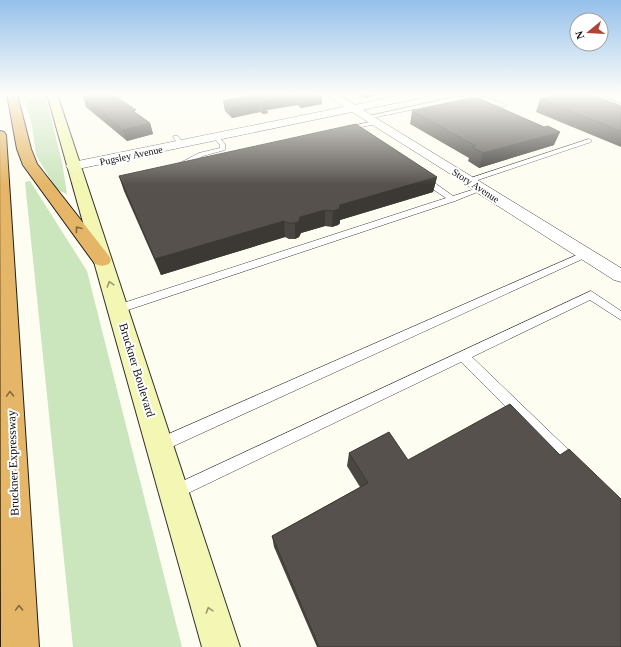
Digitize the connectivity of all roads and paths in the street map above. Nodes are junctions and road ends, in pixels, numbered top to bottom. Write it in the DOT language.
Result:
graph roads {
  1 [pos="19,124"];
  2 [pos="61,124"];
  3 [pos="270,124"];
  4 [pos="358,124"];
  5 [pos="378,124"];
  6 [pos="353,132"];
  7 [pos="222,133"];
  8 [pos="0,135"];
  9 [pos="589,141"];
  10 [pos="73,166"];
  11 [pos="171,168"];
  12 [pos="413,172"];
  13 [pos="469,180"];
  14 [pos="481,189"];
  15 [pos="452,199"];
  16 [pos="586,254"];
  17 [pos="102,260"];
  18 [pos="621,276"];
  19 [pos="118,309"];
  20 [pos="621,316"];
  21 [pos="464,356"];
  22 [pos="160,446"];
  23 [pos="582,473"];
  24 [pos="174,492"];
  25 [pos="20,647"];
  26 [pos="221,647"];
  17 -- 1 [label="highway, one-way"];
  2 -- 10 [label="main road, Bruckner Boulevard"];
  3 -- 7 [label="street, Pugsley Avenue"];
  4 -- 6 [label="lane"];
  5 -- 13 [label="street, Story Avenue"];
  7 -- 10 [label="street, Pugsley Avenue"];
  7 -- 11 [label="lane"];
  25 -- 8 [label="highway, Bruckner Expressway, one-way"];
  9 -- 13 [label="lane"];
  10 -- 17 [label="main road, Bruckner Boulevard"];
  12 -- 15 [label="lane"];
  13 -- 14 [label="street, Story Avenue"];
  14 -- 15 [label="lane"];
  14 -- 16 [label="street, Story Avenue"];
  15 -- 19 [label="lane"];
  16 -- 18 [label="street, Story Avenue"];
  16 -- 22 [label="lane"];
  19 -- 17 [label="main road, Bruckner Boulevard, one-way"];
  19 -- 22 [label="main road, Bruckner Boulevard"];
  20 -- 21 [label="lane"];
  21 -- 23 [label="lane"];
  21 -- 24 [label="lane"];
  22 -- 24 [label="main road, Bruckner Boulevard"];
  26 -- 24 [label="main road, Bruckner Boulevard, one-way"];
}
